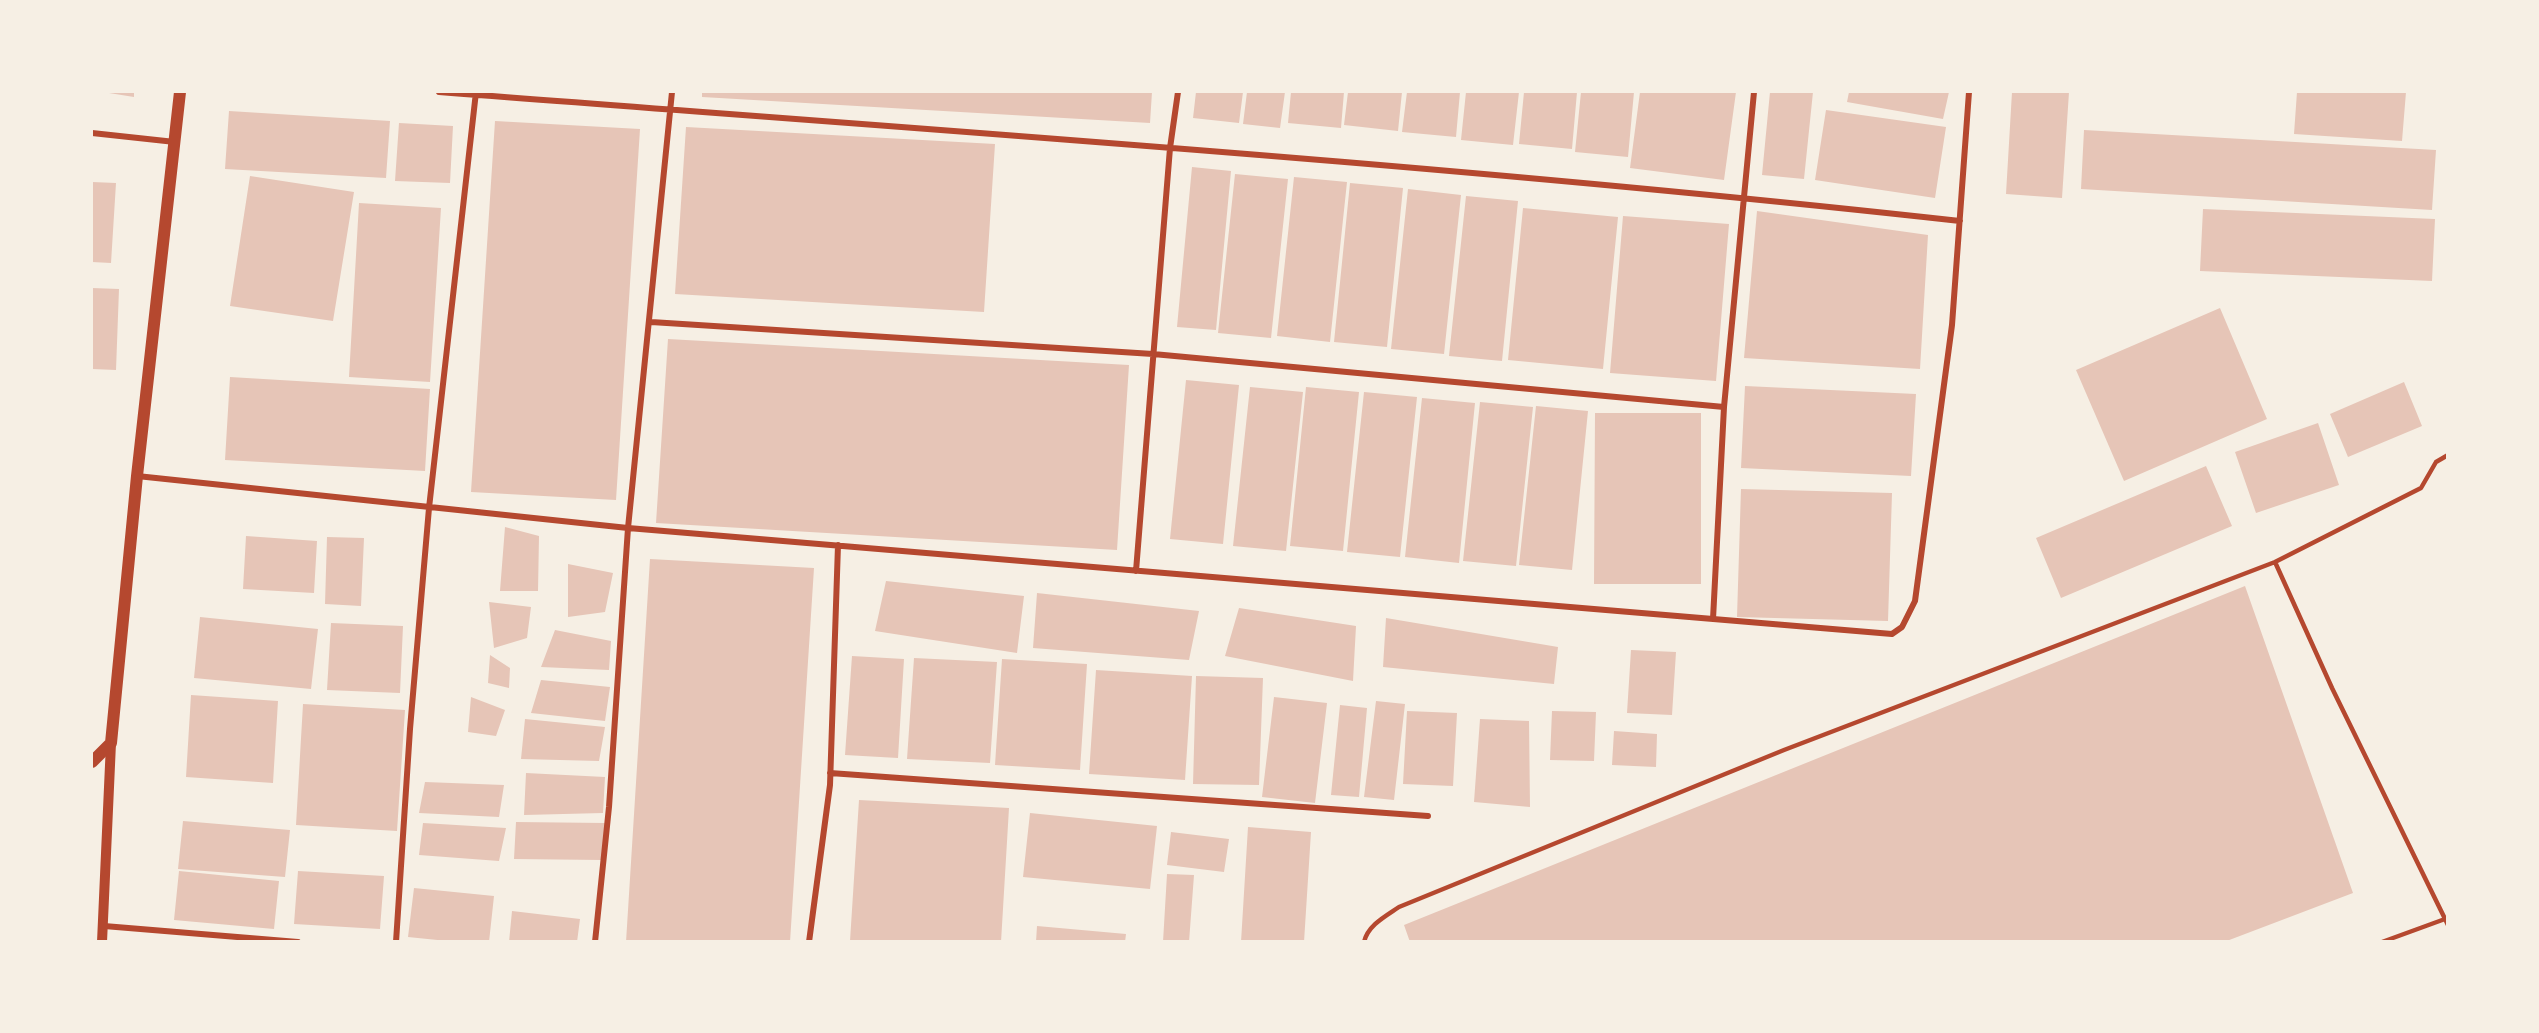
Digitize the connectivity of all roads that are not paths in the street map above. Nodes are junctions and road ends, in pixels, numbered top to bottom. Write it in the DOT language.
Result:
graph roads {
  1 [pos="180,92"];
  2 [pos="439,92"];
  3 [pos="672,92"];
  4 [pos="1178,92"];
  5 [pos="1754,92"];
  6 [pos="1969,92"];
  7 [pos="476,93"];
  8 [pos="670,110"];
  9 [pos="92,133"];
  10 [pos="176,142"];
  11 [pos="1170,148"];
  12 [pos="1744,197"];
  13 [pos="1960,221"];
  14 [pos="651,322"];
  15 [pos="1153,354"];
  16 [pos="1724,407"];
  17 [pos="2448,455"];
  18 [pos="137,476"];
  19 [pos="429,508"];
  20 [pos="628,528"];
  21 [pos="838,545"];
  22 [pos="2275,562"];
  23 [pos="1136,571"];
  24 [pos="1713,619"];
  25 [pos="111,743"];
  26 [pos="92,762"];
  27 [pos="830,773"];
  28 [pos="1428,816"];
  29 [pos="2445,919"];
  30 [pos="2448,925"];
  31 [pos="104,926"];
  32 [pos="102,942"];
  33 [pos="298,942"];
  34 [pos="396,942"];
  35 [pos="595,942"];
  36 [pos="809,942"];
  37 [pos="1364,942"];
  38 [pos="2382,942"];
  1 -- 10 [label="main road"];
  2 -- 7 [label="street"];
  3 -- 8 [label="street"];
  4 -- 11 [label="street"];
  5 -- 12 [label="street"];
  6 -- 13 [label="street"];
  7 -- 8 [label="street"];
  7 -- 19 [label="street"];
  8 -- 11 [label="street"];
  8 -- 14 [label="street"];
  9 -- 10 [label="street"];
  10 -- 18 [label="main road"];
  11 -- 12 [label="street"];
  11 -- 15 [label="street"];
  12 -- 13 [label="street"];
  12 -- 16 [label="street"];
  13 -- 24 [label="street"];
  14 -- 15 [label="street"];
  14 -- 20 [label="street"];
  15 -- 16 [label="street"];
  15 -- 23 [label="street"];
  16 -- 24 [label="street"];
  17 -- 22 [label="lane"];
  18 -- 19 [label="street"];
  18 -- 25 [label="main road"];
  19 -- 20 [label="street"];
  19 -- 34 [label="street"];
  20 -- 21 [label="street"];
  20 -- 35 [label="street"];
  21 -- 23 [label="street"];
  21 -- 27 [label="street"];
  22 -- 29 [label="lane"];
  22 -- 37 [label="lane"];
  23 -- 24 [label="street"];
  25 -- 26 [label="main road"];
  25 -- 31 [label="street"];
  27 -- 28 [label="street"];
  27 -- 36 [label="street"];
  29 -- 30 [label="lane"];
  29 -- 38 [label="lane"];
  31 -- 32 [label="street"];
  31 -- 33 [label="street"];
}
